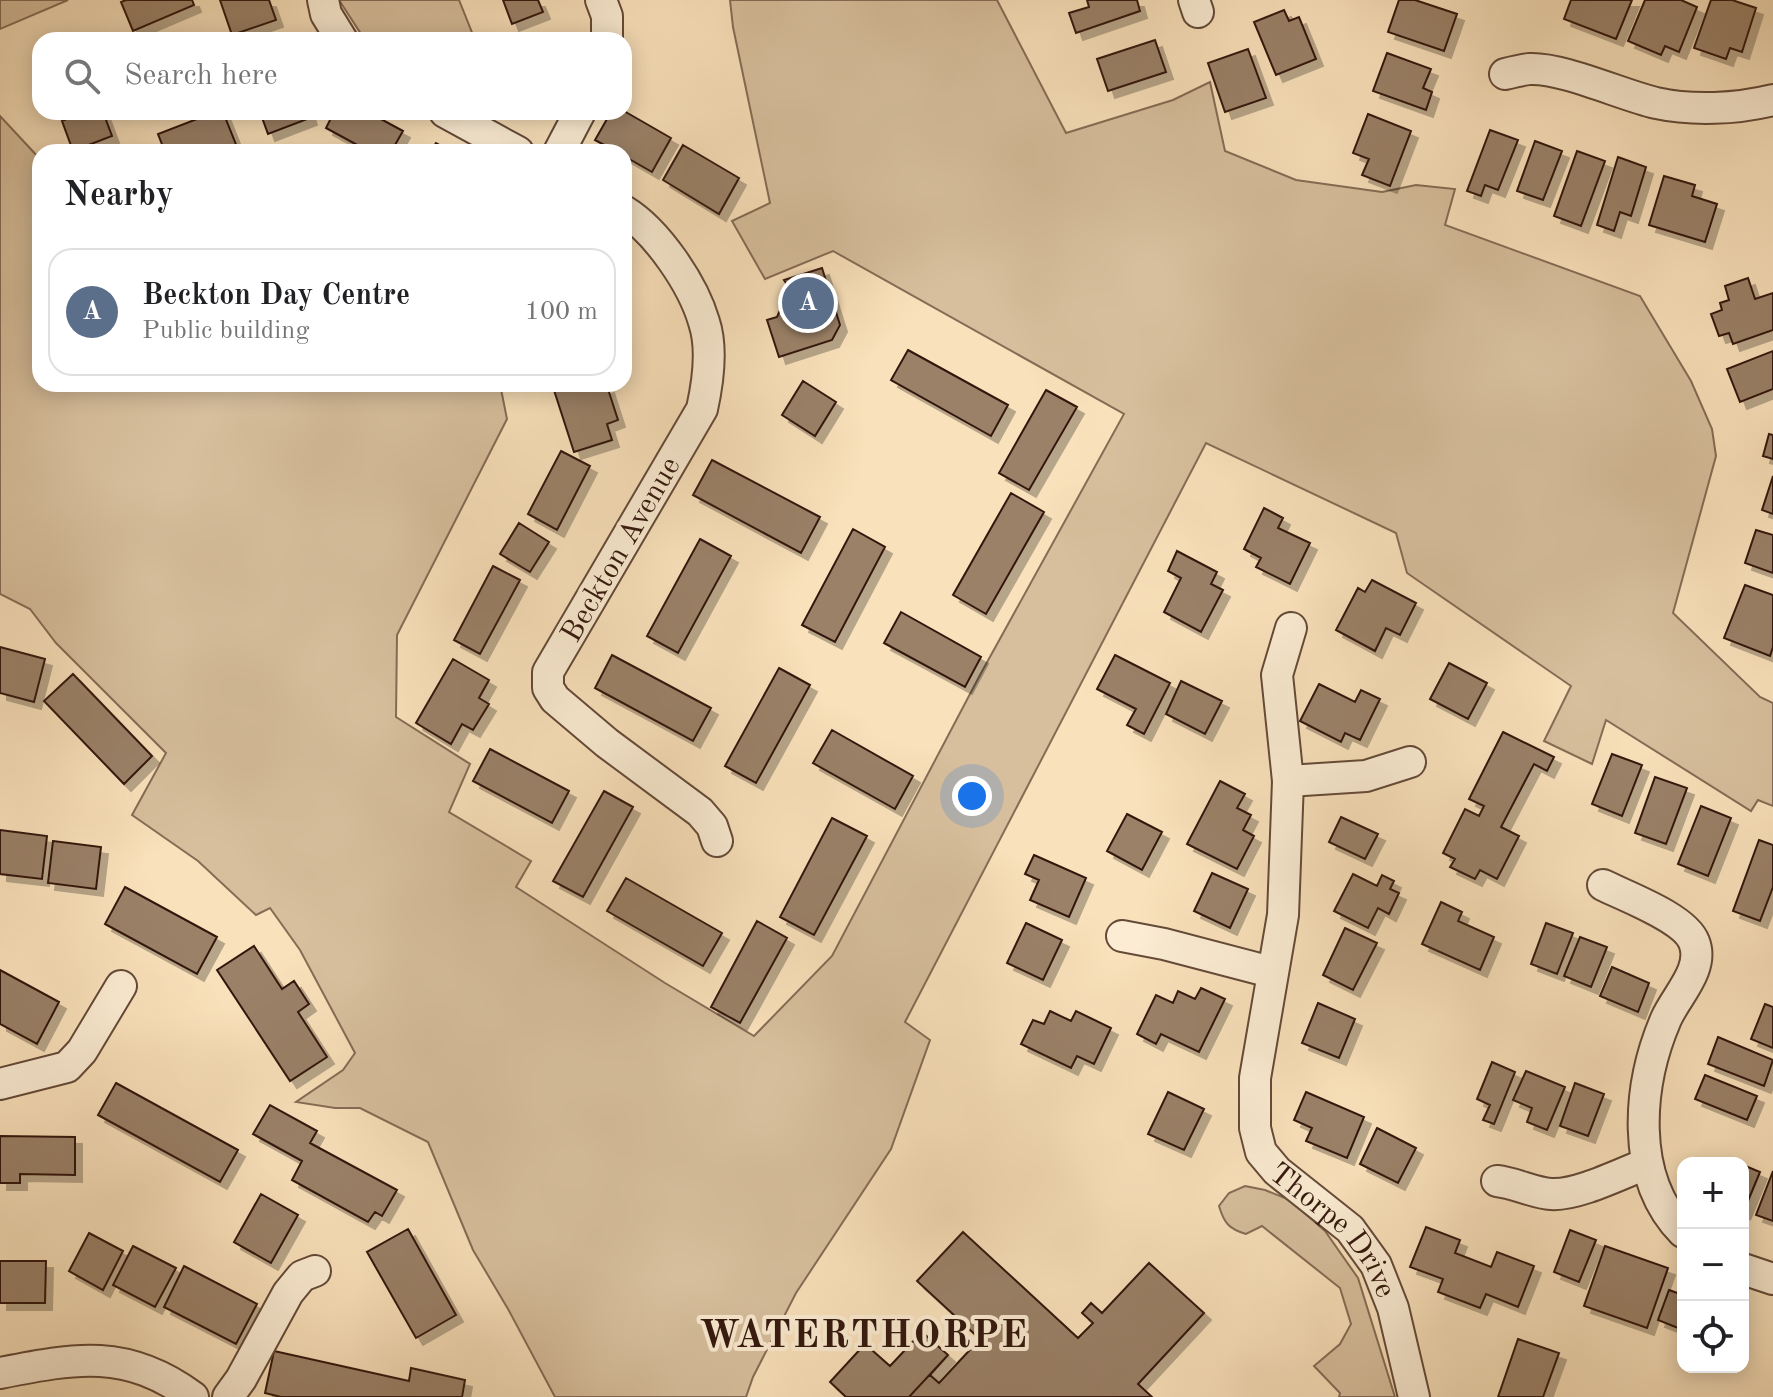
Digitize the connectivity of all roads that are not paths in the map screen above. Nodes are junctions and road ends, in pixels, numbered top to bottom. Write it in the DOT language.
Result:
graph roads {
  1 [pos="323,0"];
  2 [pos="601,0"];
  3 [pos="337,32"];
  4 [pos="607,32"];
  5 [pos="1505,74"];
  6 [pos="1773,100"];
  7 [pos="460,120"];
  8 [pos="576,120"];
  9 [pos="503,144"];
  10 [pos="563,144"];
  11 [pos="632,218"];
  12 [pos="1291,628"];
  13 [pos="1410,762"];
  14 [pos="1288,781"];
  15 [pos="717,841"];
  16 [pos="1603,885"];
  17 [pos="1122,936"];
  18 [pos="1271,972"];
  19 [pos="121,986"];
  20 [pos="0,1084"];
  21 [pos="1646,1164"];
  22 [pos="1497,1181"];
  23 [pos="1680,1229"];
  24 [pos="315,1271"];
  25 [pos="1749,1271"];
  26 [pos="1773,1279"];
  27 [pos="0,1373"];
  28 [pos="193,1397"];
  29 [pos="228,1397"];
  30 [pos="1414,1397"];
  1 -- 3 [label="street"];
  2 -- 4 [label="street"];
  5 -- 6 [label="street"];
  7 -- 9 [label="street"];
  8 -- 10 [label="street"];
  11 -- 15 [label="street, Beckton Avenue"];
  12 -- 14 [label="street, Thorpe Drive"];
  13 -- 14 [label="street"];
  14 -- 18 [label="street, Thorpe Drive"];
  16 -- 21 [label="street"];
  17 -- 18 [label="street"];
  18 -- 30 [label="street, Thorpe Drive"];
  19 -- 20 [label="street"];
  21 -- 22 [label="street"];
  21 -- 23 [label="street"];
  24 -- 29 [label="street"];
  25 -- 26 [label="street"];
  27 -- 28 [label="street"];
}
